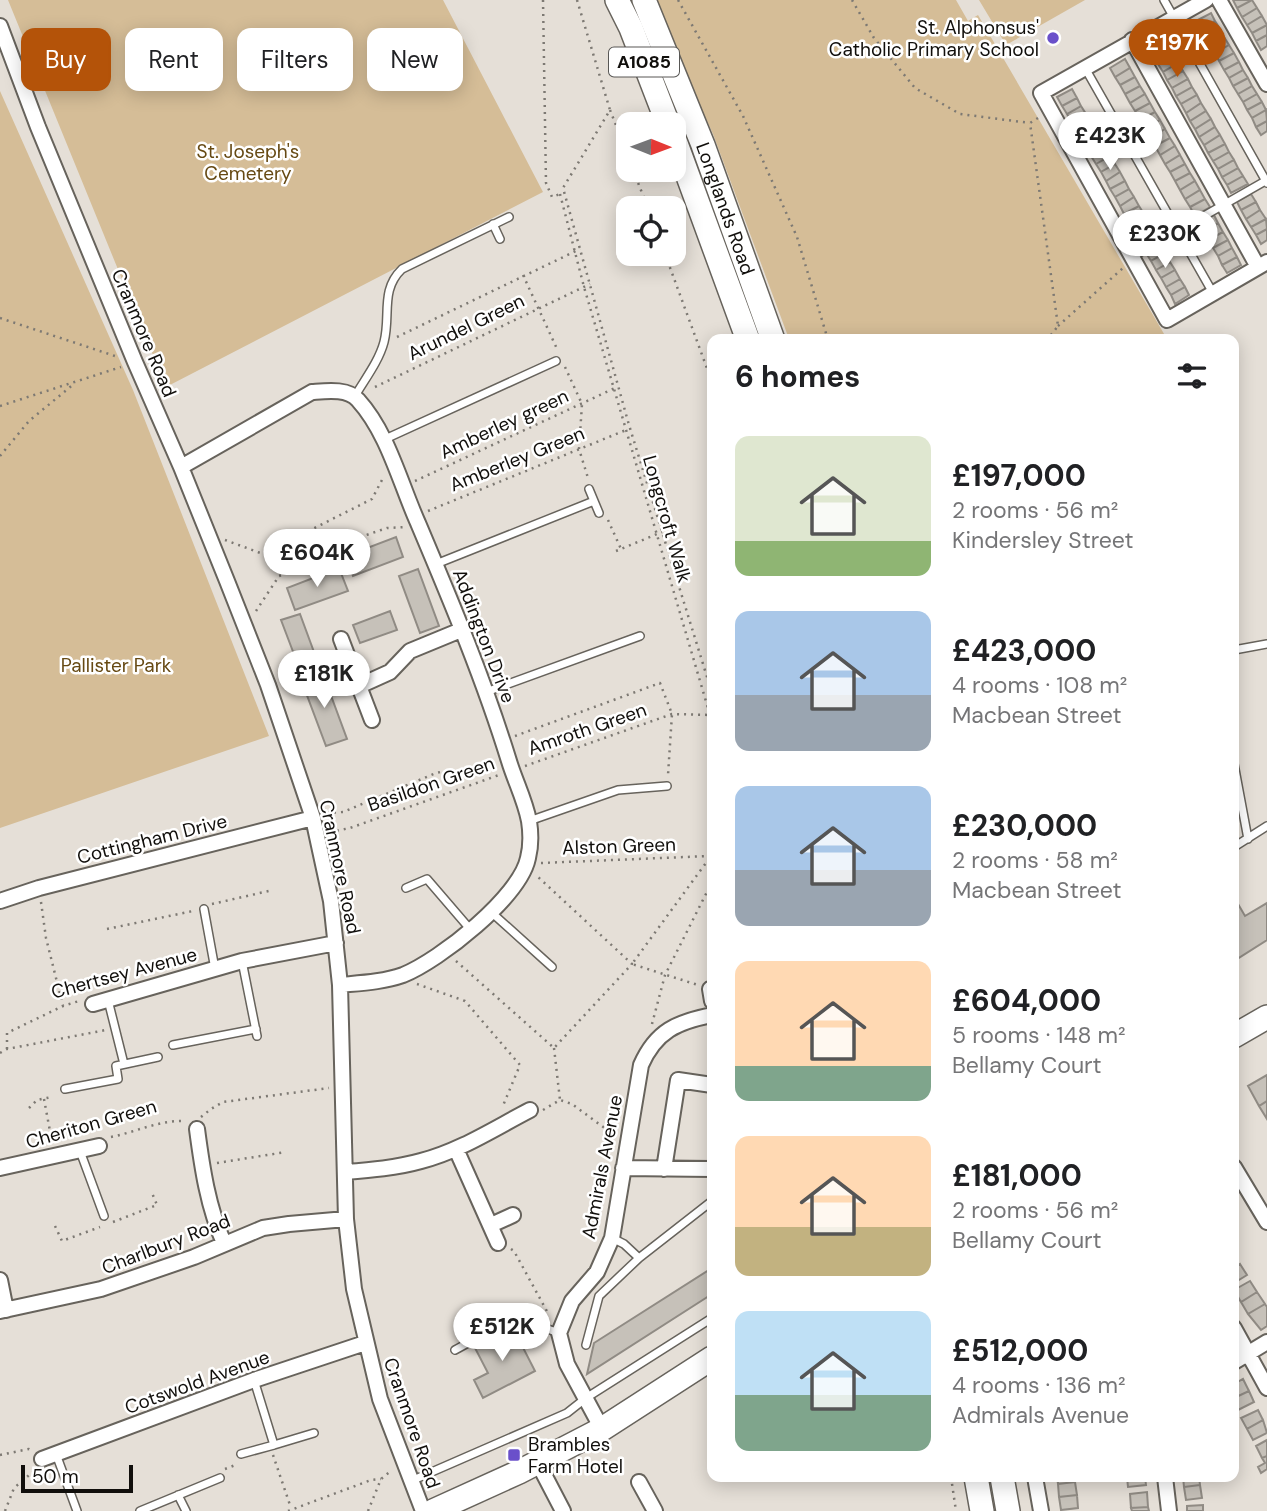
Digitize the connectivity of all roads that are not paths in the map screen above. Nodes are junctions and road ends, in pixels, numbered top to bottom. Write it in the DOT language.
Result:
graph roads {
  1 [pos="617,0"];
  2 [pos="644,0"];
  3 [pos="1164,0"];
  4 [pos="1206,0"];
  5 [pos="1219,0"];
  6 [pos="1174,17"];
  7 [pos="0,26"];
  8 [pos="1132,40"];
  9 [pos="1085,67"];
  10 [pos="1267,84"];
  11 [pos="663,112"];
  12 [pos="686,171"];
  13 [pos="1267,182"];
  14 [pos="1224,205"];
  15 [pos="509,217"];
  16 [pos="493,225"];
  17 [pos="1178,231"];
  18 [pos="500,239"];
  19 [pos="1133,258"];
  20 [pos="1262,265"];
  21 [pos="1213,293"];
  22 [pos="746,334"];
  23 [pos="771,334"];
  24 [pos="556,361"];
  25 [pos="355,396"];
  26 [pos="383,440"];
  27 [pos="181,467"];
  28 [pos="589,489"];
  29 [pos="594,501"];
  30 [pos="599,513"];
  31 [pos="436,564"];
  32 [pos="461,629"];
  33 [pos="640,636"];
  34 [pos="341,639"];
  35 [pos="1267,644"];
  36 [pos="1239,649"];
  37 [pos="359,686"];
  38 [pos="485,692"];
  39 [pos="372,720"];
  40 [pos="667,786"];
  41 [pos="1239,791"];
  42 [pos="312,815"];
  43 [pos="529,821"];
  44 [pos="1267,826"];
  45 [pos="1248,839"];
  46 [pos="1239,844"];
  47 [pos="406,888"];
  48 [pos="0,901"];
  49 [pos="204,909"];
  50 [pos="491,912"];
  51 [pos="470,929"];
  52 [pos="336,943"];
  53 [pos="242,961"];
  54 [pos="552,967"];
  55 [pos="215,968"];
  56 [pos="340,985"];
  57 [pos="100,1002"];
  58 [pos="707,1017"];
  59 [pos="1267,1017"];
  60 [pos="1239,1031"];
  61 [pos="173,1045"];
  62 [pos="158,1057"];
  63 [pos="124,1064"];
  64 [pos="707,1084"];
  65 [pos="65,1089"];
  66 [pos="530,1110"];
  67 [pos="197,1129"];
  68 [pos="99,1146"];
  69 [pos="456,1149"];
  70 [pos="79,1150"];
  71 [pos="0,1168"];
  72 [pos="623,1168"];
  73 [pos="664,1169"];
  74 [pos="707,1169"];
  75 [pos="345,1172"];
  76 [pos="1239,1175"];
  77 [pos="707,1205"];
  78 [pos="513,1215"];
  79 [pos="104,1216"];
  80 [pos="346,1219"];
  81 [pos="1267,1222"];
  82 [pos="491,1225"];
  83 [pos="612,1238"];
  84 [pos="499,1242"];
  85 [pos="224,1243"];
  86 [pos="639,1258"];
  87 [pos="0,1280"];
  88 [pos="3,1311"];
  89 [pos="707,1321"];
  90 [pos="559,1333"];
  91 [pos="1239,1337"];
  92 [pos="1267,1342"];
  93 [pos="365,1343"];
  94 [pos="586,1345"];
  95 [pos="455,1350"];
  96 [pos="1248,1353"];
  97 [pos="1239,1359"];
  98 [pos="707,1361"];
  99 [pos="254,1381"];
  100 [pos="1267,1388"];
  101 [pos="586,1398"];
  102 [pos="602,1429"];
  103 [pos="314,1433"];
  104 [pos="274,1445"];
  105 [pos="241,1454"];
  106 [pos="49,1456"];
  107 [pos="538,1463"];
  108 [pos="220,1478"];
  109 [pos="410,1481"];
  110 [pos="639,1482"];
  111 [pos="977,1482"];
  112 [pos="1003,1482"];
  113 [pos="1036,1482"];
  114 [pos="1166,1482"];
  115 [pos="178,1495"];
  116 [pos="77,1511"];
  117 [pos="140,1511"];
  118 [pos="186,1511"];
  119 [pos="423,1511"];
  120 [pos="433,1511"];
  121 [pos="563,1511"];
  122 [pos="655,1511"];
  123 [pos="982,1511"];
  124 [pos="1008,1511"];
  125 [pos="1041,1511"];
  126 [pos="1169,1511"];
  1 -- 11 [label="main road, A1085"];
  2 -- 23 [label="main road, Longlands Road / A1085"];
  3 -- 6 [label="lane"];
  4 -- 6 [label="street"];
  5 -- 10 [label="street"];
  6 -- 8 [label="street"];
  6 -- 13 [label="lane"];
  7 -- 27 [label="street, Cranmore Road"];
  8 -- 9 [label="street"];
  8 -- 14 [label="street"];
  9 -- 17 [label="lane"];
  9 -- 19 [label="street"];
  12 -- 22 [label="main road, Longlands Road"];
  13 -- 14 [label="lane"];
  14 -- 17 [label="lane"];
  14 -- 20 [label="street"];
  15 -- 16 [label="lane"];
  16 -- 18 [label="lane"];
  16 -- 25 [label="lane"];
  17 -- 19 [label="lane"];
  17 -- 21 [label="lane"];
  19 -- 21 [label="street"];
  20 -- 21 [label="street"];
  24 -- 26 [label="lane"];
  25 -- 26 [label="street, Addington Drive"];
  25 -- 27 [label="street"];
  26 -- 31 [label="street, Addington Drive"];
  27 -- 42 [label="street, Cranmore Road"];
  28 -- 29 [label="lane"];
  29 -- 30 [label="lane"];
  29 -- 31 [label="lane"];
  31 -- 32 [label="street, Addington Drive"];
  32 -- 37 [label="street"];
  32 -- 38 [label="street, Addington Drive"];
  33 -- 38 [label="lane"];
  34 -- 37 [label="street"];
  35 -- 36 [label="lane"];
  37 -- 39 [label="street"];
  38 -- 43 [label="street, Addington Drive"];
  40 -- 43 [label="lane"];
  41 -- 45 [label="lane"];
  42 -- 48 [label="street, Cottingham Drive"];
  42 -- 52 [label="street, Cranmore Road"];
  43 -- 50 [label="street, Addington Drive"];
  44 -- 45 [label="lane"];
  45 -- 46 [label="lane"];
  47 -- 51 [label="lane"];
  49 -- 55 [label="lane"];
  50 -- 51 [label="street"];
  50 -- 54 [label="lane"];
  51 -- 56 [label="street"];
  52 -- 53 [label="street, Chertsey Avenue"];
  52 -- 56 [label="street, Cranmore Road"];
  53 -- 55 [label="street, Chertsey Avenue"];
  53 -- 61 [label="lane"];
  55 -- 57 [label="street, Chertsey Avenue"];
  56 -- 75 [label="street, Cranmore Road"];
  57 -- 63 [label="lane"];
  58 -- 72 [label="street, Admirals Avenue"];
  59 -- 60 [label="main road"];
  62 -- 63 [label="lane"];
  63 -- 65 [label="lane"];
  64 -- 73 [label="street"];
  66 -- 69 [label="street"];
  67 -- 85 [label="street"];
  68 -- 70 [label="street, Cheriton Green"];
  69 -- 75 [label="street"];
  69 -- 82 [label="street"];
  70 -- 71 [label="street, Cheriton Green"];
  70 -- 79 [label="lane"];
  72 -- 73 [label="street"];
  72 -- 83 [label="street, Admirals Avenue"];
  73 -- 74 [label="street"];
  75 -- 80 [label="street, Cranmore Road"];
  76 -- 81 [label="street"];
  77 -- 86 [label="lane"];
  78 -- 82 [label="street"];
  80 -- 85 [label="street, Charlbury Road"];
  80 -- 93 [label="street, Cranmore Road"];
  82 -- 84 [label="street"];
  83 -- 86 [label="lane"];
  83 -- 90 [label="street, Admirals Avenue"];
  85 -- 88 [label="street, Charlbury Road"];
  86 -- 94 [label="lane"];
  87 -- 88 [label="street"];
  89 -- 101 [label="lane"];
  90 -- 95 [label="lane"];
  90 -- 101 [label="street"];
  91 -- 96 [label="street"];
  92 -- 96 [label="street"];
  93 -- 99 [label="street, Cotswold Avenue"];
  93 -- 109 [label="street, Cranmore Road"];
  96 -- 97 [label="street"];
  96 -- 100 [label="street"];
  98 -- 102 [label="main road"];
  99 -- 104 [label="lane"];
  99 -- 106 [label="street, Cotswold Avenue"];
  101 -- 102 [label="street"];
  101 -- 109 [label="lane"];
  102 -- 107 [label="main road"];
  103 -- 104 [label="lane"];
  104 -- 105 [label="lane"];
  106 -- 116 [label="lane"];
  107 -- 120 [label="main road"];
  107 -- 121 [label="street"];
  108 -- 115 [label="lane"];
  109 -- 119 [label="street, Cranmore Road"];
  110 -- 122 [label="street"];
  111 -- 123 [label="main road"];
  112 -- 124 [label="main road"];
  113 -- 125 [label="street"];
  114 -- 126 [label="street"];
  115 -- 117 [label="lane"];
  115 -- 118 [label="lane"];
}
